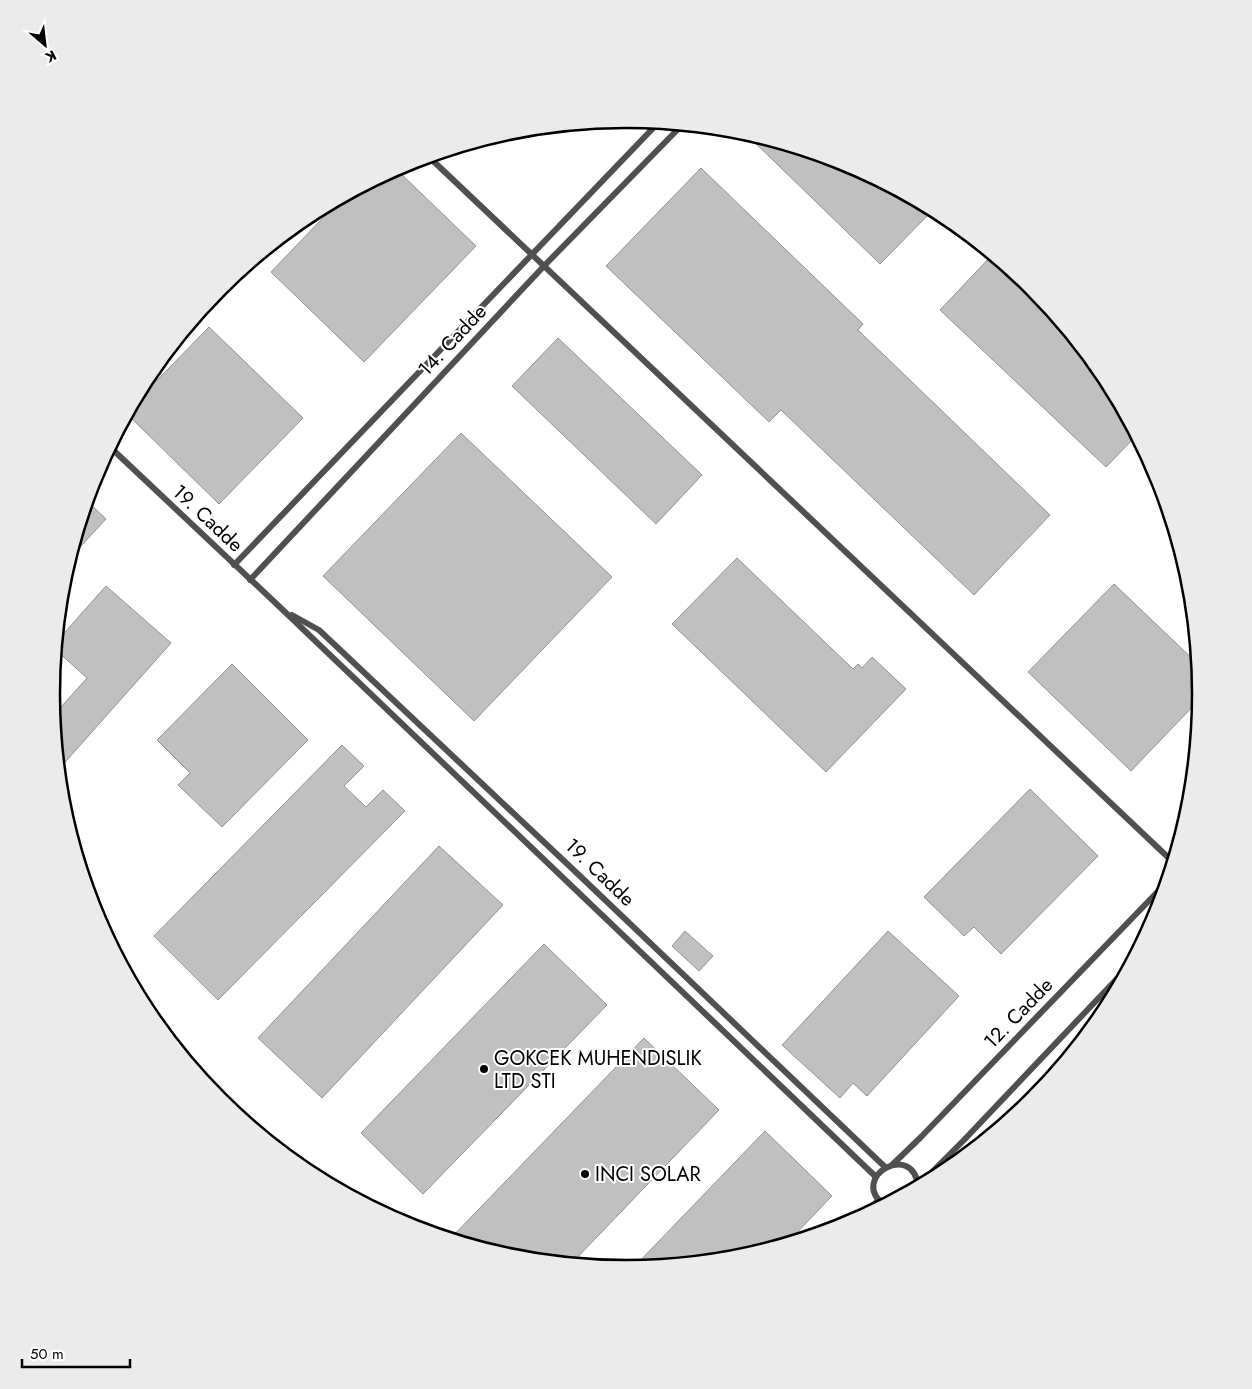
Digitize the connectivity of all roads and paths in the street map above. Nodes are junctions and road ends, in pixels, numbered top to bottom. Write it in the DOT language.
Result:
graph roads {
  1 [pos="652,129"];
  2 [pos="676,131"];
  3 [pos="435,162"];
  4 [pos="532,254"];
  5 [pos="544,266"];
  6 [pos="115,451"];
  7 [pos="234,565"];
  8 [pos="250,580"];
  9 [pos="284,611"];
  10 [pos="1168,857"];
  11 [pos="1155,894"];
  12 [pos="1113,983"];
  13 [pos="888,1166"];
  14 [pos="939,1166"];
  15 [pos="876,1177"];
  16 [pos="916,1180"];
  17 [pos="879,1200"];
  1 -- 4 [label="lane"];
  2 -- 5 [label="lane, 14. Cadde"];
  3 -- 4 [label="lane"];
  4 -- 5 [label="lane"];
  4 -- 7 [label="lane"];
  5 -- 8 [label="lane, 14. Cadde"];
  5 -- 10 [label="lane"];
  6 -- 7 [label="lane, 19. Cadde"];
  7 -- 8 [label="lane, 19. Cadde"];
  8 -- 9 [label="lane, 19. Cadde"];
  9 -- 13 [label="lane, 19. Cadde"];
  9 -- 15 [label="lane, 19. Cadde"];
  11 -- 13 [label="lane, 12. Cadde"];
  12 -- 14 [label="lane"];
  13 -- 15 [label="lane, 12. Cadde"];
  13 -- 16 [label="lane"];
  15 -- 17 [label="lane"];
}
